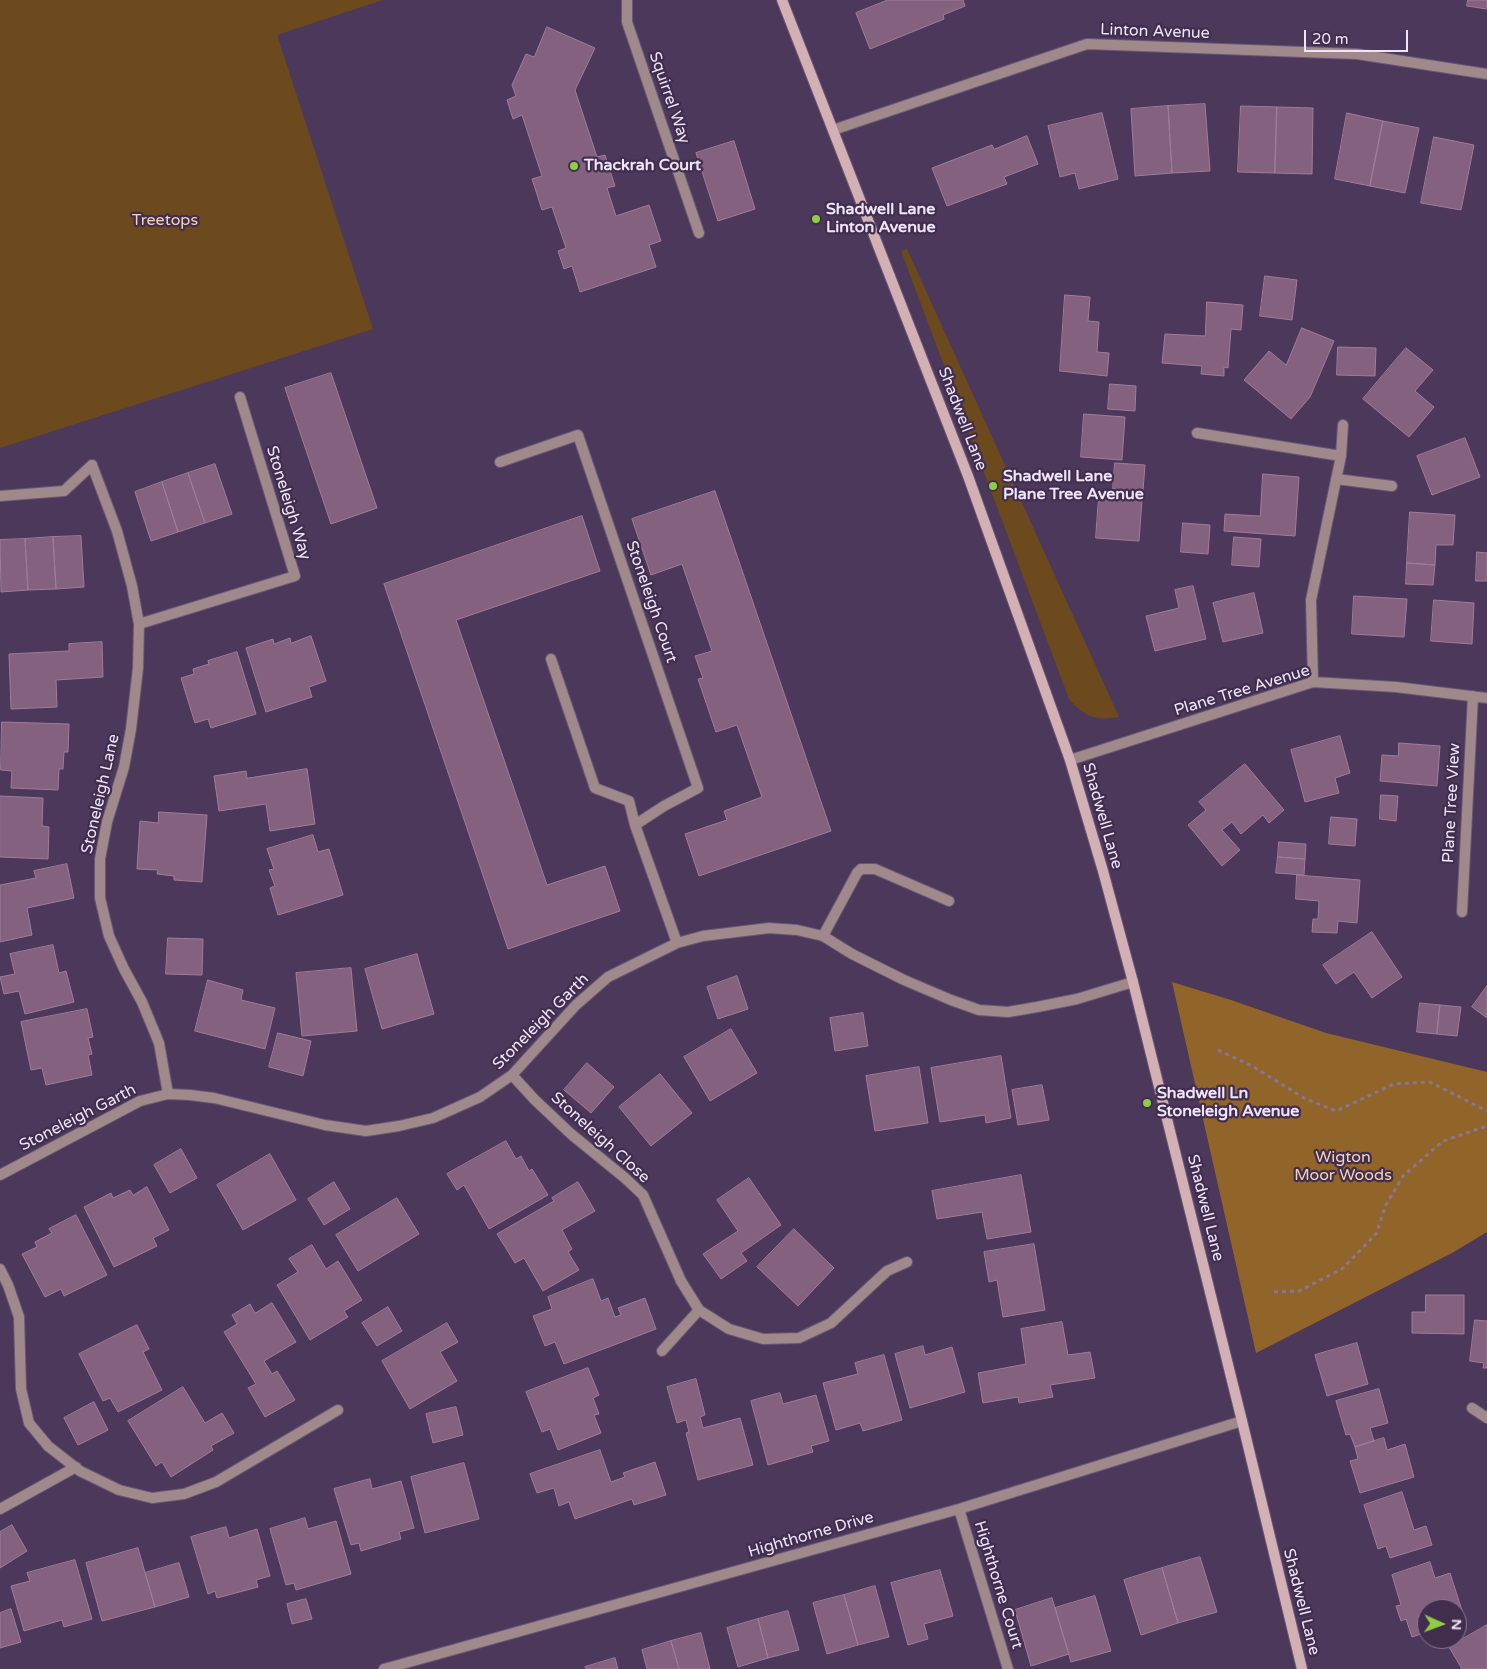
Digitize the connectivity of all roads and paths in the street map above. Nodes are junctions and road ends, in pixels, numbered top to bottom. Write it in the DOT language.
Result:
graph roads {
  1 [pos="627,0"];
  2 [pos="782,0"];
  3 [pos="1487,74"];
  4 [pos="834,130"];
  5 [pos="699,233"];
  6 [pos="240,397"];
  7 [pos="1343,425"];
  8 [pos="1197,433"];
  9 [pos="1341,456"];
  10 [pos="500,462"];
  11 [pos="1336,479"];
  12 [pos="1392,486"];
  13 [pos="0,496"];
  14 [pos="139,624"];
  15 [pos="551,659"];
  16 [pos="1312,682"];
  17 [pos="1473,696"];
  18 [pos="1487,698"];
  19 [pos="1070,760"];
  20 [pos="635,825"];
  21 [pos="949,901"];
  22 [pos="1462,912"];
  23 [pos="823,936"];
  24 [pos="677,942"];
  25 [pos="1133,982"];
  26 [pos="1218,1050"];
  27 [pos="512,1075"];
  28 [pos="168,1094"];
  29 [pos="1487,1111"];
  30 [pos="1487,1126"];
  31 [pos="0,1174"];
  32 [pos="907,1262"];
  33 [pos="0,1269"];
  34 [pos="1274,1292"];
  35 [pos="699,1310"];
  36 [pos="662,1351"];
  37 [pos="1472,1408"];
  38 [pos="338,1410"];
  39 [pos="1487,1418"];
  40 [pos="1242,1421"];
  41 [pos="76,1467"];
  42 [pos="0,1509"];
  43 [pos="959,1509"];
  44 [pos="384,1669"];
  45 [pos="1008,1669"];
  46 [pos="1302,1669"];
  1 -- 5 [label="street, Squirrel Way"];
  2 -- 4 [label="street, Shadwell Lane"];
  3 -- 4 [label="street, Linton Avenue"];
  4 -- 19 [label="street, Shadwell Lane"];
  6 -- 14 [label="street, Stoneleigh Way"];
  7 -- 9 [label="street"];
  8 -- 9 [label="street"];
  9 -- 11 [label="street"];
  10 -- 20 [label="street, Stoneleigh Court"];
  11 -- 12 [label="street"];
  11 -- 16 [label="street"];
  13 -- 14 [label="street, Stoneleigh Lane"];
  14 -- 28 [label="street, Stoneleigh Lane"];
  15 -- 20 [label="street"];
  16 -- 17 [label="street, Plane Tree Avenue"];
  16 -- 19 [label="street, Plane Tree Avenue"];
  17 -- 18 [label="street, Plane Tree Avenue"];
  17 -- 22 [label="street, Plane Tree View"];
  19 -- 25 [label="street, Shadwell Lane"];
  20 -- 24 [label="street"];
  21 -- 23 [label="street"];
  23 -- 24 [label="street, Stoneleigh Garth"];
  23 -- 25 [label="street, Stoneleigh Garth"];
  24 -- 27 [label="street, Stoneleigh Garth"];
  25 -- 40 [label="street, Shadwell Lane"];
  26 -- 29 [label="path"];
  27 -- 28 [label="street, Stoneleigh Garth"];
  27 -- 35 [label="street, Stoneleigh Close"];
  28 -- 31 [label="street, Stoneleigh Garth"];
  30 -- 34 [label="path"];
  32 -- 35 [label="street, Stoneleigh Close"];
  33 -- 41 [label="street"];
  35 -- 36 [label="street"];
  37 -- 39 [label="street"];
  38 -- 41 [label="street"];
  40 -- 43 [label="street, Highthorne Drive"];
  40 -- 46 [label="street, Shadwell Lane"];
  41 -- 42 [label="street"];
  43 -- 44 [label="street, Highthorne Drive"];
  43 -- 45 [label="street, Highthorne Court"];
}
